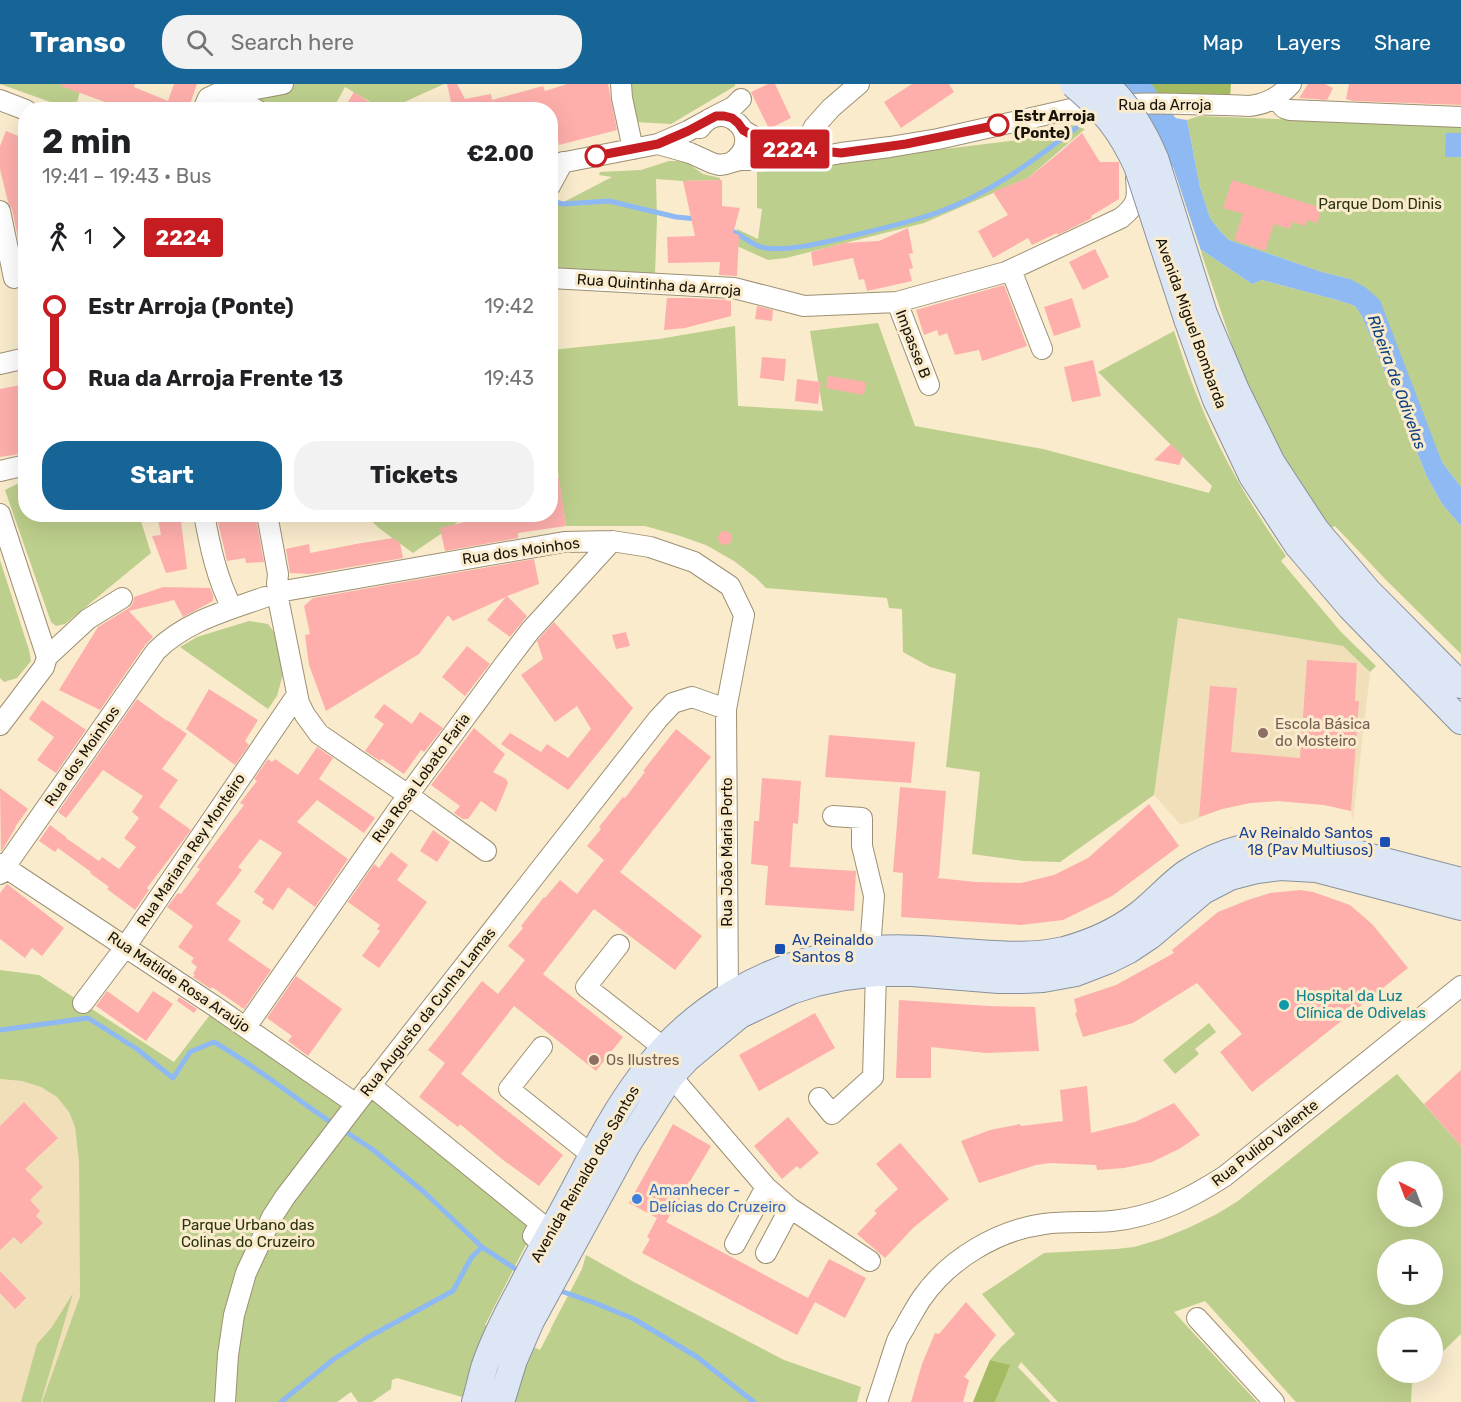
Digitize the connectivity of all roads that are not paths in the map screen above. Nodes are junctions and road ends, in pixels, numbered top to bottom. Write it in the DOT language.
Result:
graph roads {
  1 [pos="283,84"];
  2 [pos="621,84"];
  3 [pos="859,84"];
  4 [pos="1058,84"];
  5 [pos="1073,84"];
  6 [pos="1291,84"];
  7 [pos="223,87"];
  8 [pos="1099,98"];
  9 [pos="1275,98"];
  10 [pos="0,100"];
  11 [pos="206,102"];
  12 [pos="240,102"];
  13 [pos="18,107"];
  14 [pos="1461,117"];
  15 [pos="712,118"];
  16 [pos="741,127"];
  17 [pos="658,144"];
  18 [pos="633,149"];
  19 [pos="804,149"];
  20 [pos="841,153"];
  21 [pos="706,160"];
  22 [pos="732,162"];
  23 [pos="558,164"];
  24 [pos="0,211"];
  25 [pos="1011,270"];
  26 [pos="13,278"];
  27 [pos="558,278"];
  28 [pos="897,302"];
  29 [pos="1196,317"];
  30 [pos="1042,349"];
  31 [pos="18,360"];
  32 [pos="0,364"];
  33 [pos="929,385"];
  34 [pos="18,467"];
  35 [pos="0,471"];
  36 [pos="0,514"];
  37 [pos="206,522"];
  38 [pos="268,522"];
  39 [pos="612,541"];
  40 [pos="276,594"];
  41 [pos="122,598"];
  42 [pos="232,608"];
  43 [pos="46,657"];
  44 [pos="1461,685"];
  45 [pos="297,695"];
  46 [pos="726,709"];
  47 [pos="1461,721"];
  48 [pos="0,726"];
  49 [pos="408,795"];
  50 [pos="833,816"];
  51 [pos="486,851"];
  52 [pos="2,868"];
  53 [pos="1461,881"];
  54 [pos="1461,907"];
  55 [pos="619,945"];
  56 [pos="126,946"];
  57 [pos="873,961"];
  58 [pos="1461,986"];
  59 [pos="728,994"];
  60 [pos="82,1002"];
  61 [pos="246,1027"];
  62 [pos="542,1047"];
  63 [pos="663,1048"];
  64 [pos="671,1076"];
  65 [pos="370,1085"];
  66 [pos="819,1098"];
  67 [pos="356,1104"];
  68 [pos="593,1156"];
  69 [pos="766,1187"];
  70 [pos="790,1208"];
  71 [pos="735,1244"];
  72 [pos="544,1245"];
  73 [pos="766,1253"];
  74 [pos="870,1261"];
  75 [pos="520,1316"];
  76 [pos="1197,1318"];
  77 [pos="879,1398"];
  78 [pos="225,1402"];
  79 [pos="475,1402"];
  80 [pos="501,1402"];
  81 [pos="1274,1402"];
  1 -- 7 [label="street"];
  2 -- 18 [label="street"];
  3 -- 19 [label="street"];
  4 -- 8 [label="street, Rua Quintinha da Arroja"];
  5 -- 29 [label="main road, Avenida Miguel Bombarda, bridge"];
  6 -- 9 [label="street, Rua da Arroja"];
  7 -- 11 [label="street"];
  7 -- 12 [label="street"];
  8 -- 9 [label="street, Rua da Arroja"];
  8 -- 20 [label="street, Rua da Arroja"];
  8 -- 25 [label="street, Rua Quintinha da Arroja"];
  8 -- 29 [label="main road, Avenida Miguel Bombarda, bridge"];
  9 -- 14 [label="street"];
  10 -- 13 [label="street"];
  15 -- 16 [label="street"];
  15 -- 16 [label="street"];
  15 -- 17 [label="street"];
  15 -- 21 [label="street"];
  16 -- 19 [label="street, Rua da Arroja"];
  16 -- 22 [label="street"];
  17 -- 18 [label="street"];
  17 -- 21 [label="street"];
  18 -- 23 [label="street"];
  19 -- 20 [label="street, Rua da Arroja"];
  20 -- 22 [label="street, Rua da Arroja"];
  21 -- 22 [label="street"];
  24 -- 26 [label="street"];
  25 -- 28 [label="street, Rua Quintinha da Arroja"];
  25 -- 30 [label="street"];
  27 -- 28 [label="street, Rua Quintinha da Arroja"];
  28 -- 33 [label="street, Impasse B"];
  29 -- 44 [label="main road, Avenida Miguel Bombarda"];
  29 -- 47 [label="main road, Avenida Miguel Bombarda"];
  31 -- 32 [label="street"];
  34 -- 35 [label="street"];
  36 -- 43 [label="street"];
  37 -- 42 [label="street"];
  38 -- 40 [label="street"];
  39 -- 40 [label="street, Rua dos Moinhos"];
  39 -- 46 [label="street, Rua dos Moinhos"];
  39 -- 49 [label="street, Rua Rosa Lobato Faria"];
  40 -- 42 [label="street, Rua dos Moinhos"];
  40 -- 45 [label="street"];
  41 -- 43 [label="street"];
  42 -- 52 [label="street, Rua dos Moinhos"];
  43 -- 48 [label="street"];
  45 -- 49 [label="street"];
  45 -- 56 [label="street, Rua Mariana Rey Monteiro"];
  46 -- 59 [label="street, Rua João Maria Porto"];
  46 -- 65 [label="street, Rua Augusto da Cunha Lamas"];
  49 -- 51 [label="street"];
  49 -- 61 [label="street, Rua Rosa Lobato Faria"];
  50 -- 57 [label="street"];
  52 -- 56 [label="street, Rua Matilde Rosa Araújo"];
  53 -- 57 [label="main road, Avenida Reinaldo dos Santos"];
  54 -- 57 [label="main road, Avenida Reinaldo dos Santos"];
  55 -- 63 [label="street"];
  56 -- 60 [label="street, Rua Mariana Rey Monteiro"];
  56 -- 61 [label="street, Rua Matilde Rosa Araújo"];
  57 -- 59 [label="main road, Avenida Reinaldo dos Santos"];
  57 -- 64 [label="main road, Avenida Reinaldo dos Santos"];
  57 -- 66 [label="street"];
  58 -- 77 [label="street, Rua Pulido Valente"];
  59 -- 63 [label="main road, Avenida Reinaldo dos Santos"];
  61 -- 67 [label="street, Rua Matilde Rosa Araújo"];
  62 -- 68 [label="street"];
  63 -- 68 [label="main road, Avenida Reinaldo dos Santos"];
  64 -- 69 [label="street"];
  64 -- 75 [label="main road, Avenida Reinaldo dos Santos"];
  65 -- 67 [label="street, Rua Augusto da Cunha Lamas"];
  65 -- 72 [label="street"];
  67 -- 78 [label="street, Rua Augusto da Cunha Lamas"];
  68 -- 72 [label="main road, Avenida Reinaldo dos Santos"];
  69 -- 70 [label="street"];
  69 -- 71 [label="street"];
  70 -- 73 [label="street"];
  70 -- 74 [label="street"];
  72 -- 75 [label="main road, Avenida Reinaldo dos Santos"];
  75 -- 79 [label="main road, Avenida Reinaldo dos Santos"];
  75 -- 80 [label="main road, Avenida Reinaldo dos Santos"];
  76 -- 81 [label="street"];
}
